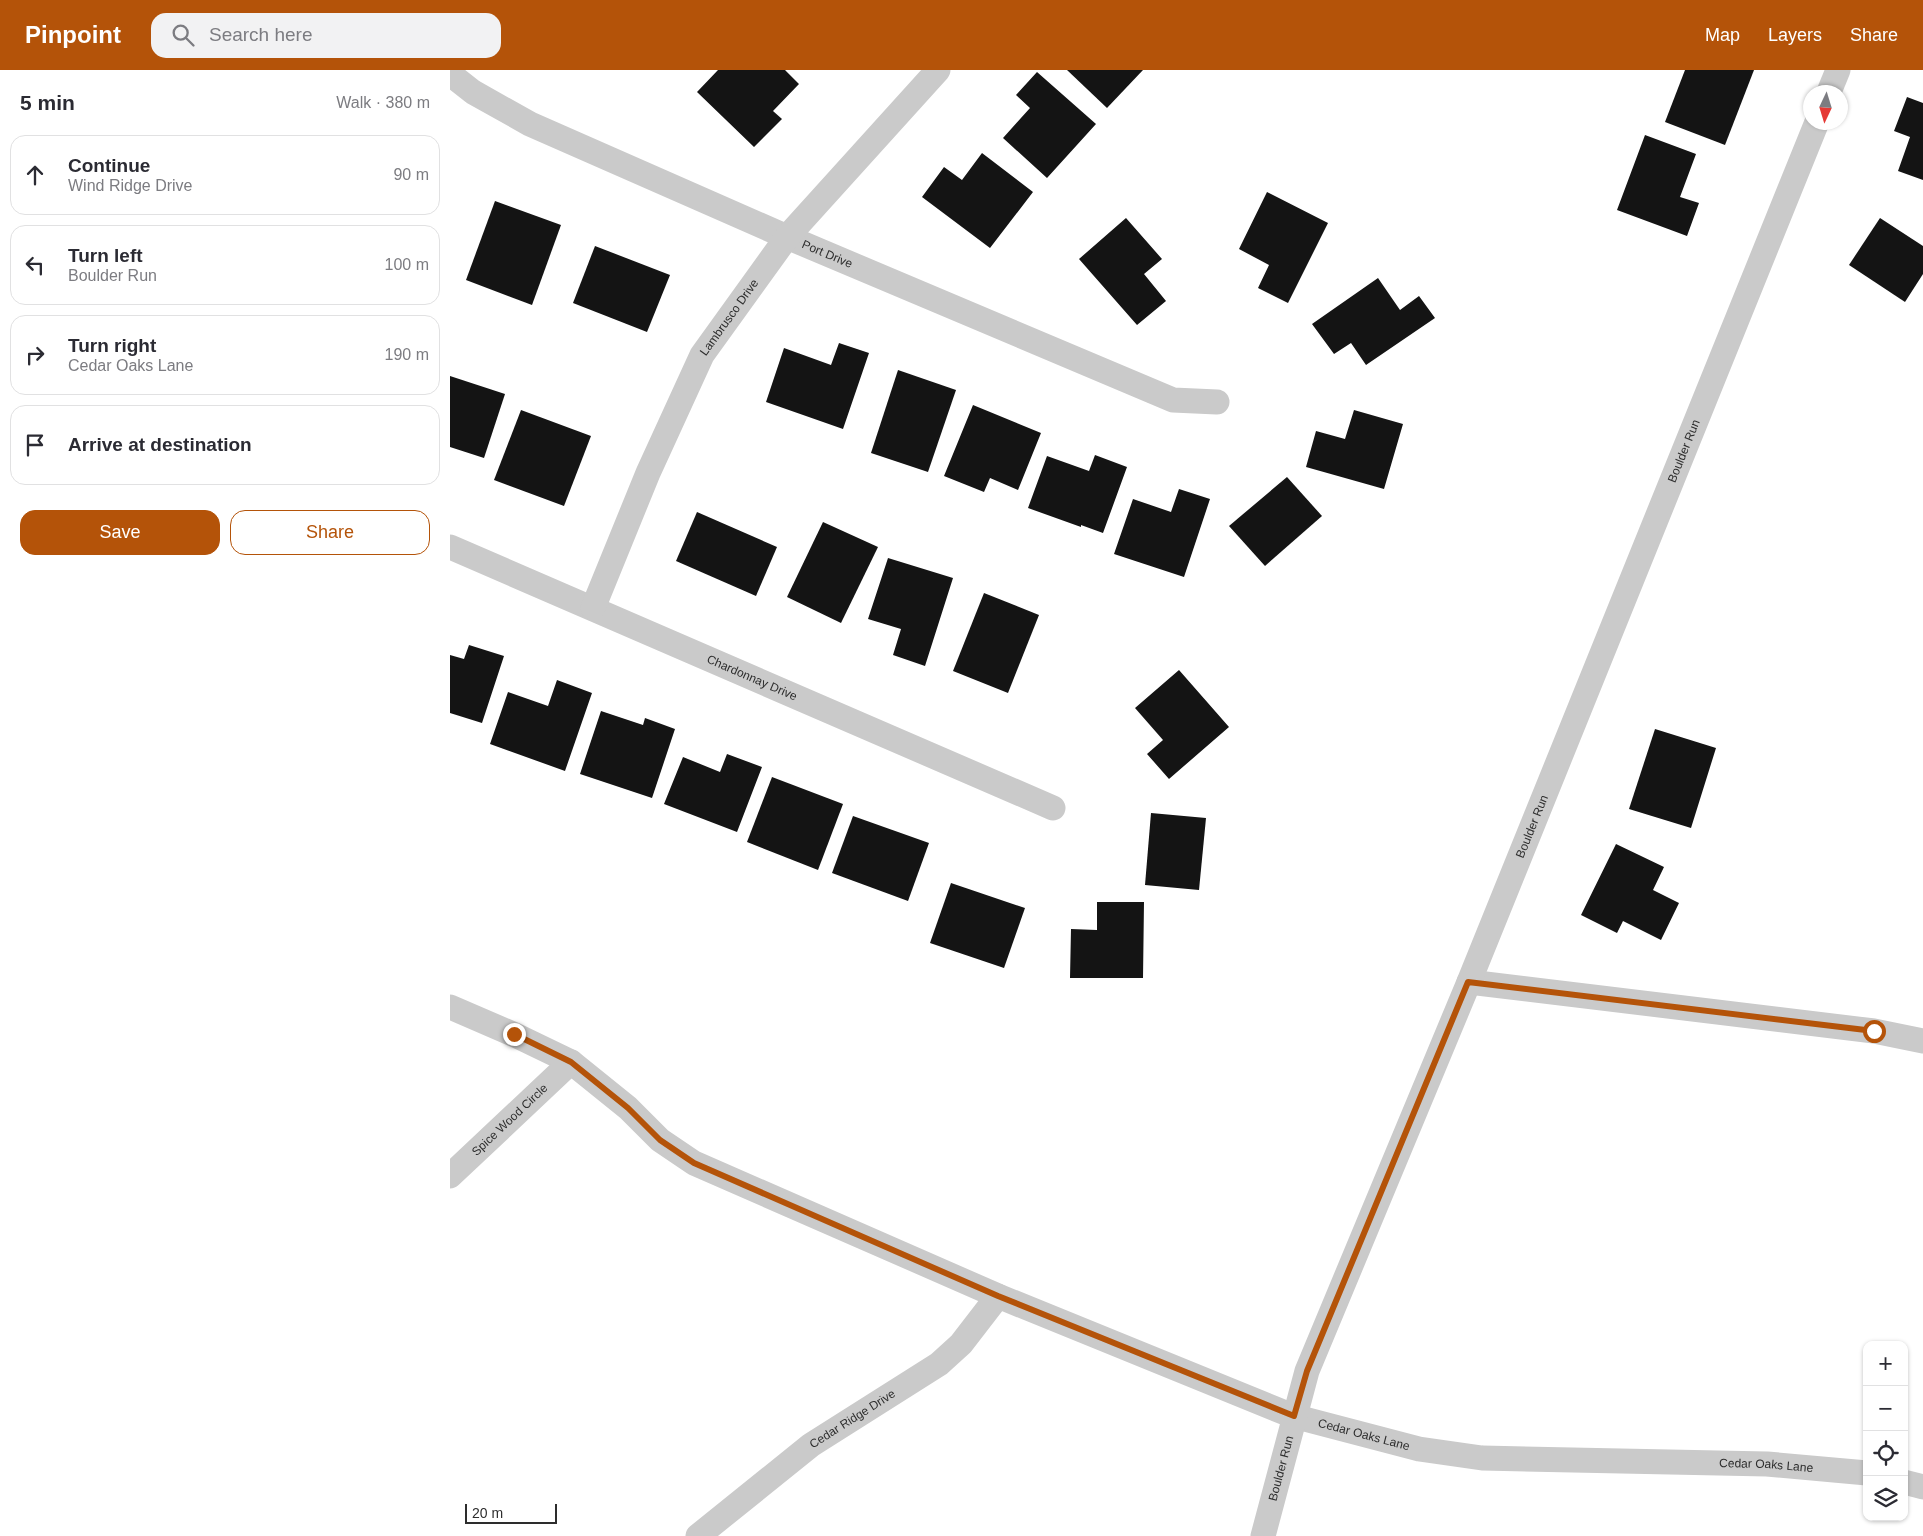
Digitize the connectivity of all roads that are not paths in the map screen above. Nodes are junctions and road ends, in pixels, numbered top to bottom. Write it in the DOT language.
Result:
graph roads {
  1 [pos="938,70"];
  2 [pos="1838,70"];
  3 [pos="450,74"];
  4 [pos="1832,85"];
  5 [pos="1814,130"];
  6 [pos="786,236"];
  7 [pos="1217,402"];
  8 [pos="450,547"];
  9 [pos="593,608"];
  10 [pos="1053,808"];
  11 [pos="1468,982"];
  12 [pos="450,1007"];
  13 [pos="1923,1042"];
  14 [pos="571,1062"];
  15 [pos="450,1176"];
  16 [pos="998,1296"];
  17 [pos="1294,1416"];
  18 [pos="1863,1473"];
  19 [pos="1908,1483"];
  20 [pos="1923,1487"];
  21 [pos="698,1536"];
  22 [pos="1263,1536"];
  1 -- 6 [label="street, Lambrusco Drive"];
  2 -- 4 [label="street"];
  3 -- 6 [label="street, Port Drive"];
  5 -- 11 [label="street, Boulder Run"];
  6 -- 7 [label="street, Port Drive"];
  6 -- 9 [label="street, Lambrusco Drive"];
  8 -- 9 [label="street, Chardonnay Drive"];
  9 -- 10 [label="street, Chardonnay Drive"];
  11 -- 13 [label="street"];
  11 -- 17 [label="street, Boulder Run"];
  12 -- 14 [label="street, Cedar Oaks Lane"];
  14 -- 15 [label="street, Spice Wood Circle"];
  14 -- 16 [label="street, Cedar Oaks Lane"];
  16 -- 17 [label="street, Cedar Oaks Lane"];
  16 -- 21 [label="street, Cedar Ridge Drive"];
  17 -- 18 [label="street, Cedar Oaks Lane"];
  17 -- 22 [label="street, Boulder Run"];
  19 -- 20 [label="street"];
}
